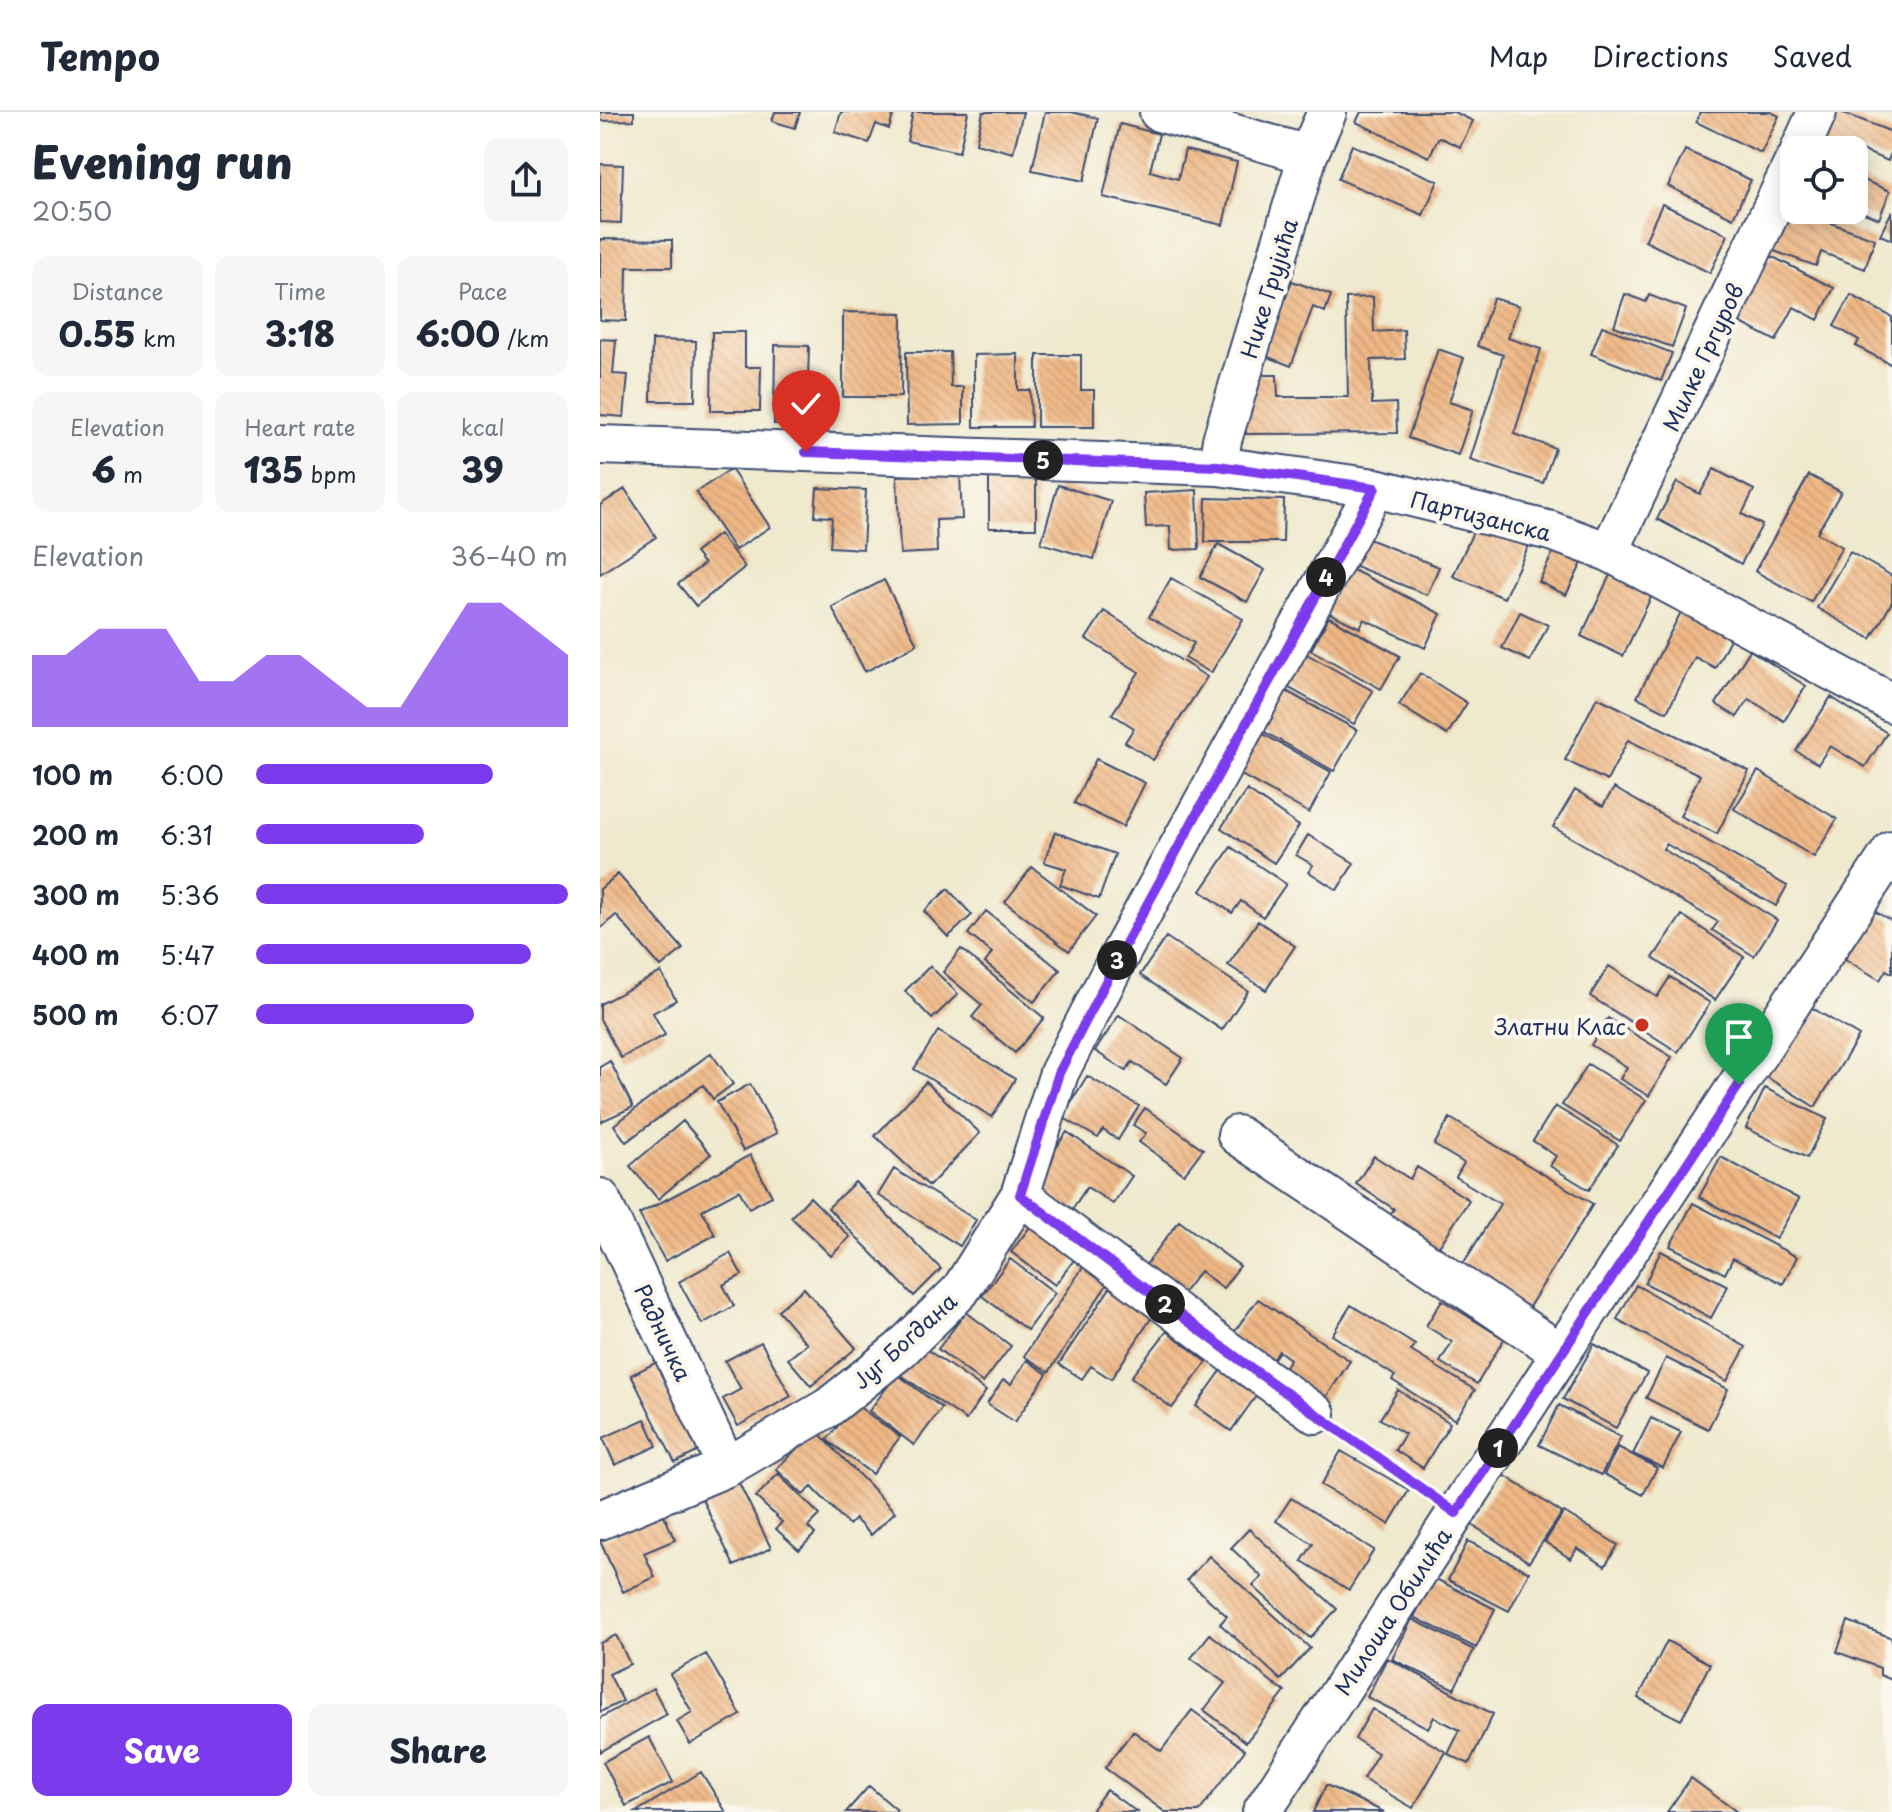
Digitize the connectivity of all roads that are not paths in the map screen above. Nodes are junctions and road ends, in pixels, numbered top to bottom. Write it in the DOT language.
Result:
graph roads {
  1 [pos="1159,112"];
  2 [pos="1327,112"];
  3 [pos="1817,112"];
  4 [pos="1806,136"];
  5 [pos="1308,155"];
  6 [pos="1780,192"];
  7 [pos="600,445"];
  8 [pos="1218,466"];
  9 [pos="1375,488"];
  10 [pos="1609,552"];
  11 [pos="1892,703"];
  12 [pos="1892,850"];
  13 [pos="1237,1135"];
  14 [pos="1020,1195"];
  15 [pos="600,1198"];
  16 [pos="1561,1353"];
  17 [pos="1316,1414"];
  18 [pos="727,1467"];
  19 [pos="600,1520"];
  20 [pos="1262,1812"];
  1 -- 5 [label="street"];
  2 -- 5 [label="street, Нике Грујића"];
  3 -- 4 [label="street"];
  5 -- 8 [label="street, Нике Грујића"];
  6 -- 10 [label="street, Милке Гргуров"];
  7 -- 8 [label="street, Партизанска"];
  8 -- 9 [label="street, Партизанска"];
  9 -- 10 [label="street, Партизанска"];
  9 -- 14 [label="street, Југ Богдана"];
  10 -- 11 [label="street, Партизанска"];
  12 -- 16 [label="street, Милоша Обилића"];
  13 -- 16 [label="street"];
  14 -- 17 [label="street"];
  14 -- 18 [label="street, Југ Богдана"];
  15 -- 18 [label="street, Радничка"];
  16 -- 20 [label="street, Милоша Обилића"];
  18 -- 19 [label="street, Југ Богдана"];
}
